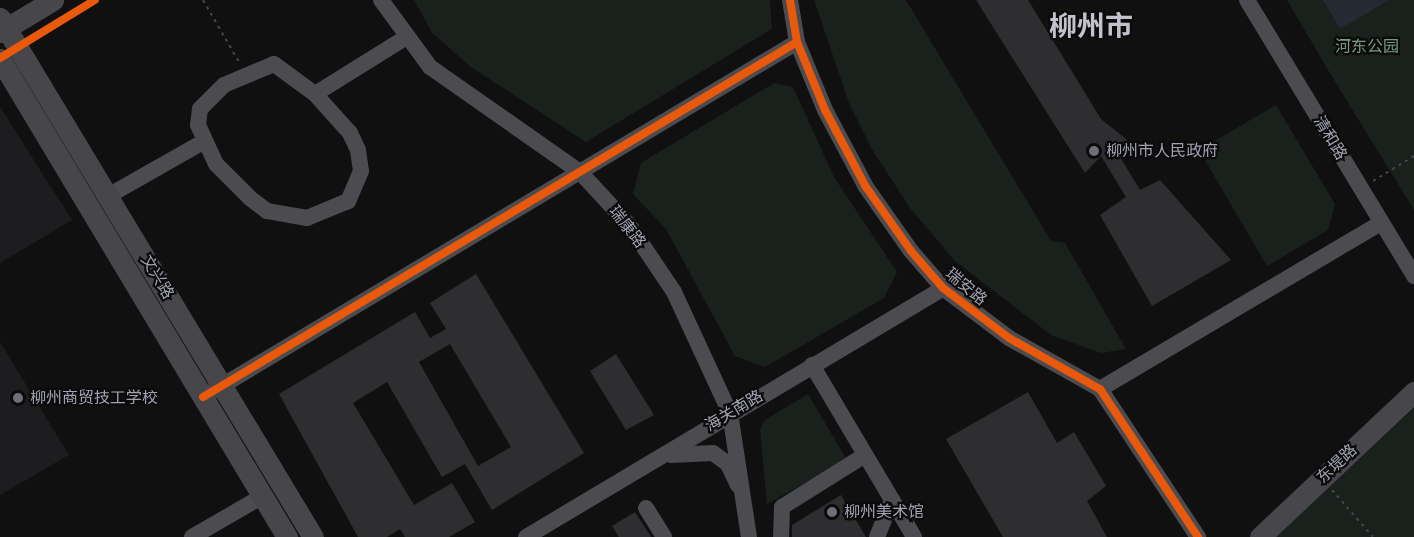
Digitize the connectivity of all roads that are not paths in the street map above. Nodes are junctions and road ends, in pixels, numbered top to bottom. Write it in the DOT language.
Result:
graph roads {
  1 [pos="53,0"];
  2 [pos="381,0"];
  3 [pos="790,0"];
  4 [pos="1247,0"];
  5 [pos="2,26"];
  6 [pos="405,38"];
  7 [pos="797,42"];
  8 [pos="0,59"];
  9 [pos="315,94"];
  10 [pos="203,142"];
  11 [pos="580,172"];
  12 [pos="108,196"];
  13 [pos="1382,223"];
  14 [pos="1414,276"];
  15 [pos="943,288"];
  16 [pos="812,365"];
  17 [pos="223,386"];
  18 [pos="1100,389"];
  19 [pos="1414,392"];
  20 [pos="203,397"];
  21 [pos="1414,408"];
  22 [pos="730,413"];
  23 [pos="866,455"];
  24 [pos="653,460"];
  25 [pos="262,496"];
  26 [pos="892,500"];
  27 [pos="646,508"];
  28 [pos="747,513"];
  29 [pos="192,537"];
  30 [pos="287,537"];
  31 [pos="314,537"];
  32 [pos="526,537"];
  33 [pos="664,537"];
  34 [pos="749,537"];
  35 [pos="781,537"];
  36 [pos="877,537"];
  37 [pos="914,537"];
  38 [pos="1198,537"];
  39 [pos="1260,537"];
  40 [pos="1276,537"];
  1 -- 5 [label="main road"];
  2 -- 6 [label="street, 瑞康路"];
  3 -- 7 [label="street, 瑞安路"];
  4 -- 13 [label="street, 清和路"];
  5 -- 12 [label="main road, 文兴路"];
  6 -- 9 [label="street"];
  6 -- 11 [label="street, 瑞康路"];
  7 -- 11 [label="street"];
  7 -- 15 [label="street, 瑞安路"];
  8 -- 20 [label="main road, 文兴路"];
  9 -- 10 [label="street"];
  9 -- 10 [label="street"];
  10 -- 12 [label="street"];
  11 -- 17 [label="street"];
  11 -- 22 [label="street, 瑞康路"];
  12 -- 17 [label="main road, 文兴路"];
  13 -- 14 [label="street, 清和路"];
  13 -- 18 [label="street"];
  15 -- 16 [label="street, 海关南路"];
  15 -- 18 [label="street, 瑞安路"];
  16 -- 22 [label="street, 海关南路"];
  16 -- 23 [label="street"];
  17 -- 20 [label="street"];
  17 -- 31 [label="main road, 文兴路"];
  18 -- 38 [label="street, 瑞安路"];
  19 -- 39 [label="main road, 东堤路"];
  20 -- 25 [label="main road, 文兴路"];
  21 -- 40 [label="main road"];
  22 -- 24 [label="street, 海关南路"];
  22 -- 28 [label="street, 瑞康路"];
  23 -- 26 [label="street"];
  23 -- 35 [label="street"];
  24 -- 28 [label="street"];
  24 -- 32 [label="street, 海关南路"];
  25 -- 29 [label="street"];
  25 -- 30 [label="main road, 文兴路"];
  26 -- 36 [label="street"];
  26 -- 37 [label="street"];
  27 -- 33 [label="street"];
  28 -- 34 [label="street, 瑞康路"];
}
